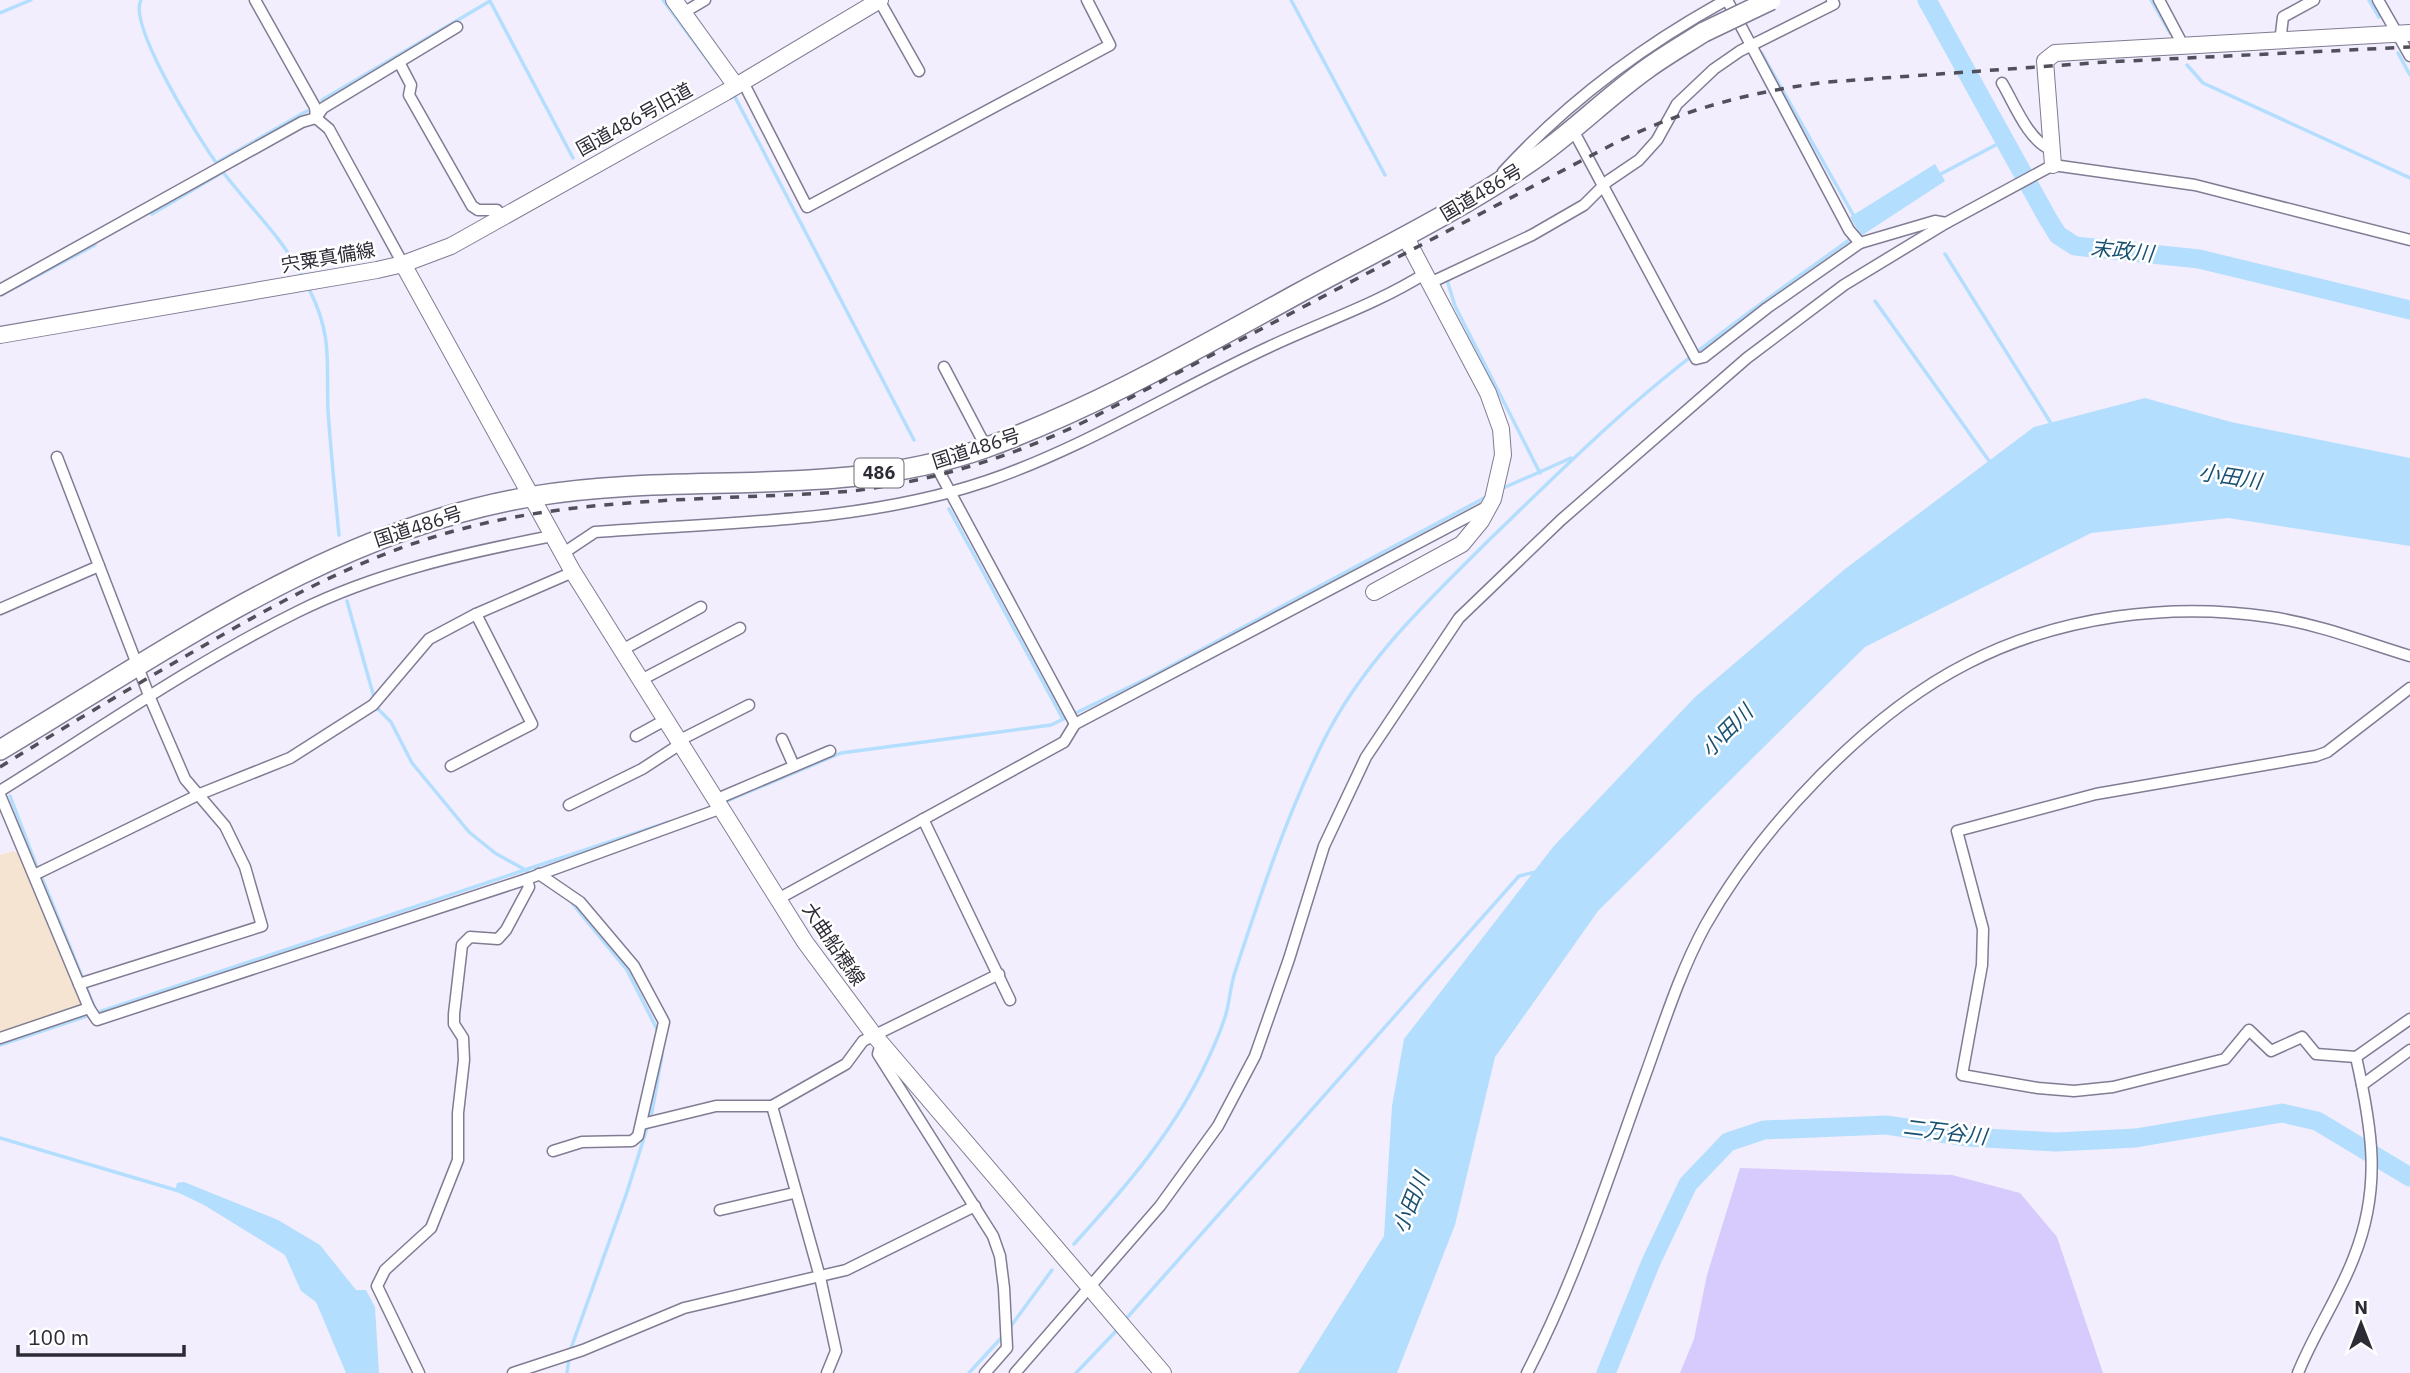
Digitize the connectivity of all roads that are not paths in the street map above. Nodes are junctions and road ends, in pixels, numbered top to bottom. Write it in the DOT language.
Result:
graph roads {
  1 [pos="256,0"];
  2 [pos="705,0"];
  3 [pos="1087,0"];
  4 [pos="1726,0"];
  5 [pos="1771,0"];
  6 [pos="1832,0"];
  7 [pos="2159,0"];
  8 [pos="2314,0"];
  9 [pos="2378,0"];
  10 [pos="875,1"];
  11 [pos="678,6"];
  12 [pos="457,27"];
  13 [pos="2404,34"];
  14 [pos="2280,42"];
  15 [pos="1750,46"];
  16 [pos="2184,47"];
  17 [pos="2410,56"];
  18 [pos="399,62"];
  19 [pos="919,71"];
  20 [pos="2002,83"];
  21 [pos="739,84"];
  22 [pos="316,118"];
  23 [pos="1573,130"];
  24 [pos="2048,162"];
  25 [pos="1602,187"];
  26 [pos="1485,192"];
  27 [pos="501,218"];
  28 [pos="1946,223"];
  29 [pos="1405,236"];
  30 [pos="1855,238"];
  31 [pos="2410,240"];
  32 [pos="403,264"];
  33 [pos="1429,277"];
  34 [pos="0,290"];
  35 [pos="0,335"];
  36 [pos="944,367"];
  37 [pos="986,447"];
  38 [pos="57,457"];
  39 [pos="934,462"];
  40 [pos="950,492"];
  41 [pos="528,496"];
  42 [pos="1493,496"];
  43 [pos="552,536"];
  44 [pos="562,554"];
  45 [pos="99,566"];
  46 [pos="573,572"];
  47 [pos="1374,592"];
  48 [pos="701,607"];
  49 [pos="0,609"];
  50 [pos="476,614"];
  51 [pos="740,628"];
  52 [pos="622,650"];
  53 [pos="2410,656"];
  54 [pos="139,667"];
  55 [pos="641,680"];
  56 [pos="2410,688"];
  57 [pos="150,698"];
  58 [pos="749,705"];
  59 [pos="667,719"];
  60 [pos="1075,724"];
  61 [pos="636,736"];
  62 [pos="782,739"];
  63 [pos="681,742"];
  64 [pos="0,750"];
  65 [pos="830,751"];
  66 [pos="451,766"];
  67 [pos="794,766"];
  68 [pos="0,793"];
  69 [pos="200,794"];
  70 [pos="720,804"];
  71 [pos="569,805"];
  72 [pos="923,819"];
  73 [pos="539,874"];
  74 [pos="34,875"];
  75 [pos="527,879"];
  76 [pos="778,899"];
  77 [pos="999,974"];
  78 [pos="83,983"];
  79 [pos="1010,1000"];
  80 [pos="91,1012"];
  81 [pos="2410,1018"];
  82 [pos="0,1038"];
  83 [pos="877,1039"];
  84 [pos="2410,1050"];
  85 [pos="2356,1057"];
  86 [pos="2362,1085"];
  87 [pos="772,1106"];
  88 [pos="642,1124"];
  89 [pos="553,1151"];
  90 [pos="794,1193"];
  91 [pos="975,1206"];
  92 [pos="720,1210"];
  93 [pos="820,1277"];
  94 [pos="1090,1287"];
  95 [pos="824,1372"];
  96 [pos="419,1373"];
  97 [pos="513,1373"];
  98 [pos="985,1373"];
  99 [pos="1016,1373"];
  100 [pos="1163,1373"];
  101 [pos="1527,1373"];
  102 [pos="2298,1373"];
  1 -- 22 [label="street"];
  2 -- 11 [label="street"];
  3 -- 21 [label="street"];
  4 -- 15 [label="street"];
  4 -- 26 [label="street"];
  5 -- 23 [label="highway, 国道486号 / 486, bridge"];
  6 -- 15 [label="street"];
  7 -- 16 [label="street"];
  8 -- 14 [label="street"];
  9 -- 13 [label="street"];
  10 -- 19 [label="street"];
  10 -- 21 [label="main road, 国道486号旧道"];
  11 -- 21 [label="main road"];
  12 -- 18 [label="street"];
  13 -- 14 [label="main road"];
  13 -- 17 [label="street"];
  14 -- 16 [label="main road"];
  15 -- 25 [label="street"];
  15 -- 30 [label="street"];
  16 -- 24 [label="main road"];
  18 -- 22 [label="street"];
  18 -- 27 [label="street"];
  20 -- 24 [label="street"];
  21 -- 27 [label="main road, 国道486号旧道"];
  22 -- 32 [label="street"];
  22 -- 34 [label="street"];
  23 -- 25 [label="street"];
  23 -- 26 [label="highway, 国道486号 / 486"];
  24 -- 28 [label="street"];
  24 -- 31 [label="street"];
  25 -- 30 [label="street"];
  25 -- 33 [label="street"];
  26 -- 29 [label="highway, 国道486号 / 486"];
  27 -- 32 [label="main road, 国道486号旧道"];
  28 -- 30 [label="street"];
  28 -- 94 [label="street"];
  29 -- 33 [label="main road"];
  29 -- 37 [label="highway, 国道486号 / 486"];
  32 -- 35 [label="main road, 宍粟真備線"];
  32 -- 41 [label="main road, 宍粟真備線"];
  33 -- 40 [label="street"];
  33 -- 42 [label="main road"];
  36 -- 37 [label="street"];
  37 -- 39 [label="highway, 国道486号 / 486"];
  38 -- 45 [label="street"];
  39 -- 40 [label="street"];
  39 -- 41 [label="highway, 国道486号 / 486"];
  40 -- 44 [label="street"];
  40 -- 60 [label="street"];
  41 -- 43 [label="main road, 大曲船穂線"];
  41 -- 54 [label="highway, 国道486号 / 486"];
  42 -- 47 [label="main road"];
  42 -- 60 [label="street"];
  43 -- 44 [label="main road, 大曲船穂線"];
  43 -- 57 [label="street"];
  44 -- 46 [label="main road, 大曲船穂線"];
  45 -- 49 [label="street"];
  45 -- 54 [label="street"];
  46 -- 50 [label="street"];
  46 -- 52 [label="main road, 大曲船穂線"];
  48 -- 52 [label="street"];
  50 -- 66 [label="street"];
  50 -- 69 [label="street"];
  51 -- 55 [label="street"];
  52 -- 55 [label="main road, 大曲船穂線"];
  53 -- 101 [label="street"];
  54 -- 57 [label="street"];
  54 -- 64 [label="highway, 国道486号 / 486"];
  55 -- 59 [label="main road, 大曲船穂線"];
  56 -- 85 [label="street"];
  57 -- 68 [label="street"];
  57 -- 69 [label="street"];
  58 -- 63 [label="street"];
  59 -- 61 [label="street"];
  59 -- 63 [label="main road, 大曲船穂線"];
  60 -- 72 [label="street"];
  62 -- 67 [label="street"];
  63 -- 70 [label="main road, 大曲船穂線"];
  63 -- 71 [label="street"];
  65 -- 67 [label="street"];
  67 -- 70 [label="street"];
  68 -- 74 [label="street"];
  69 -- 74 [label="street"];
  69 -- 78 [label="street"];
  70 -- 73 [label="street"];
  70 -- 76 [label="main road, 大曲船穂線"];
  72 -- 76 [label="street"];
  72 -- 77 [label="street"];
  73 -- 75 [label="street"];
  73 -- 88 [label="street"];
  74 -- 78 [label="street"];
  75 -- 80 [label="street"];
  75 -- 96 [label="street"];
  76 -- 83 [label="main road, 大曲船穂線"];
  77 -- 79 [label="street"];
  77 -- 83 [label="street"];
  78 -- 80 [label="street"];
  80 -- 82 [label="street"];
  81 -- 85 [label="street"];
  83 -- 87 [label="street"];
  83 -- 91 [label="street"];
  83 -- 94 [label="main road, 大曲船穂線"];
  84 -- 86 [label="street"];
  85 -- 86 [label="street"];
  86 -- 102 [label="street"];
  87 -- 88 [label="street"];
  87 -- 90 [label="street"];
  88 -- 89 [label="street"];
  90 -- 92 [label="street"];
  90 -- 93 [label="street"];
  91 -- 93 [label="street"];
  91 -- 98 [label="street"];
  93 -- 95 [label="street"];
  93 -- 97 [label="street"];
  94 -- 99 [label="street"];
  94 -- 100 [label="main road, 大曲船穂線"];
}
